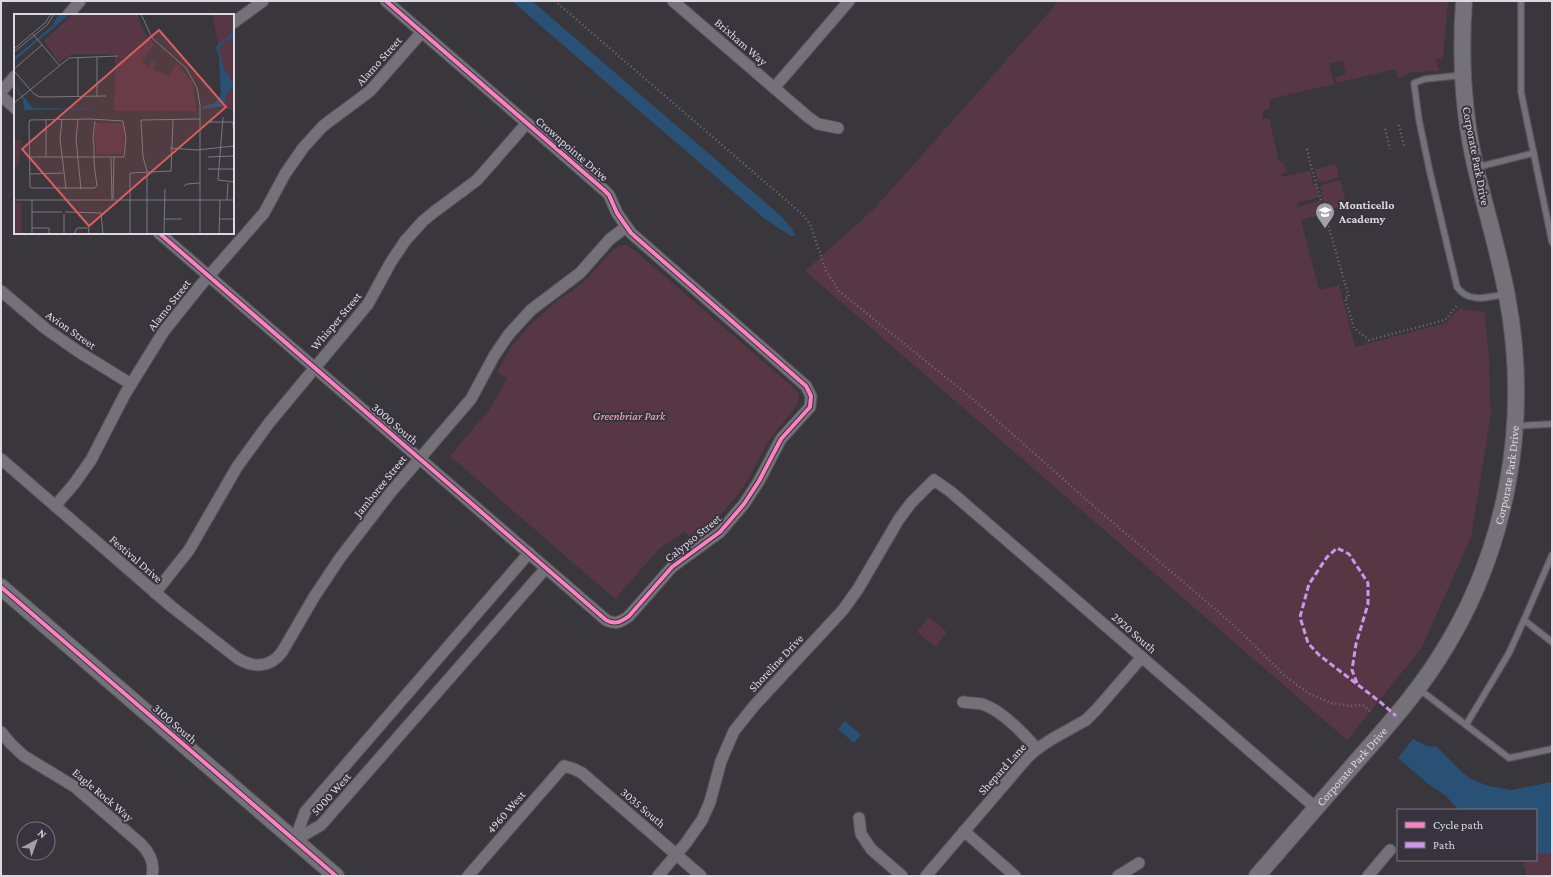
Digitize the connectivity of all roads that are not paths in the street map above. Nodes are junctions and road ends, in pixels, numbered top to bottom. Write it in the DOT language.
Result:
graph roads {
  1 [pos="80,1"];
  2 [pos="264,1"];
  3 [pos="386,1"];
  4 [pos="673,1"];
  5 [pos="849,1"];
  6 [pos="1464,1"];
  7 [pos="1521,1"];
  8 [pos="69,14"];
  9 [pos="234,22"];
  10 [pos="422,32"];
  11 [pos="1463,75"];
  12 [pos="14,77"];
  13 [pos="774,88"];
  14 [pos="1,92"];
  15 [pos="1,96"];
  16 [pos="14,107"];
  17 [pos="526,123"];
  18 [pos="838,128"];
  19 [pos="1534,153"];
  20 [pos="1476,167"];
  21 [pos="626,227"];
  22 [pos="160,234"];
  23 [pos="1552,242"];
  24 [pos="209,276"];
  25 [pos="1,291"];
  26 [pos="1507,294"];
  27 [pos="314,367"];
  28 [pos="130,384"];
  29 [pos="810,407"];
  30 [pos="1552,424"];
  31 [pos="1515,426"];
  32 [pos="1,459"];
  33 [pos="420,459"];
  34 [pos="934,480"];
  35 [pos="55,506"];
  36 [pos="529,553"];
  37 [pos="1552,555"];
  38 [pos="546,568"];
  39 [pos="1,586"];
  40 [pos="155,593"];
  41 [pos="1524,620"];
  42 [pos="622,622"];
  43 [pos="1552,642"];
  44 [pos="1142,657"];
  45 [pos="262,665"];
  46 [pos="1418,688"];
  47 [pos="963,702"];
  48 [pos="1466,725"];
  49 [pos="1,732"];
  50 [pos="1037,749"];
  51 [pos="1552,749"];
  52 [pos="564,766"];
  53 [pos="1316,808"];
  54 [pos="859,818"];
  55 [pos="964,831"];
  56 [pos="295,840"];
  57 [pos="1390,850"];
  58 [pos="676,854"];
  59 [pos="1139,864"];
  60 [pos="152,876"];
  61 [pos="336,876"];
  62 [pos="468,876"];
  63 [pos="658,876"];
  64 [pos="701,876"];
  65 [pos="902,876"];
  66 [pos="926,876"];
  67 [pos="1015,876"];
  68 [pos="1118,876"];
  69 [pos="1257,876"];
  70 [pos="1368,876"];
  1 -- 8 [label="street"];
  2 -- 9 [label="street"];
  3 -- 10 [label="street, Crownpointe Drive"];
  4 -- 13 [label="street, Brixham Way"];
  5 -- 13 [label="street"];
  6 -- 11 [label="street, Corporate Park Drive"];
  7 -- 19 [label="lane"];
  10 -- 17 [label="street, Crownpointe Drive"];
  10 -- 24 [label="street, Alamo Street"];
  11 -- 20 [label="street, Corporate Park Drive"];
  11 -- 26 [label="lane"];
  12 -- 14 [label="street"];
  13 -- 18 [label="street, Brixham Way"];
  15 -- 16 [label="street"];
  17 -- 21 [label="street, Crownpointe Drive"];
  17 -- 27 [label="street, Whisper Street"];
  19 -- 20 [label="lane"];
  19 -- 23 [label="lane"];
  20 -- 26 [label="street, Corporate Park Drive"];
  21 -- 29 [label="street, Crownpointe Drive"];
  21 -- 33 [label="street, Jamboree Street"];
  22 -- 24 [label="street, 3000 South"];
  24 -- 27 [label="street, 3000 South"];
  24 -- 28 [label="street, Alamo Street"];
  25 -- 28 [label="street, Avion Street"];
  26 -- 31 [label="street, Corporate Park Drive"];
  27 -- 33 [label="street, 3000 South"];
  27 -- 40 [label="street, Whisper Street"];
  28 -- 35 [label="street, Alamo Street"];
  29 -- 42 [label="street, Calypso Street"];
  30 -- 31 [label="lane"];
  31 -- 46 [label="street, Corporate Park Drive"];
  32 -- 35 [label="street, Festival Drive"];
  33 -- 36 [label="street, 3000 South"];
  33 -- 45 [label="street, Jamboree Street"];
  34 -- 44 [label="street, 2920 South"];
  34 -- 58 [label="street, Shoreline Drive"];
  35 -- 40 [label="street, Festival Drive"];
  36 -- 38 [label="street, 3000 South"];
  36 -- 56 [label="street, 5000 West"];
  37 -- 41 [label="lane"];
  38 -- 42 [label="street, 3000 South"];
  38 -- 56 [label="street, 5000 West"];
  39 -- 56 [label="street, 3100 South"];
  40 -- 45 [label="street, Festival Drive"];
  41 -- 43 [label="lane"];
  41 -- 48 [label="lane"];
  44 -- 50 [label="street, Shepard Lane"];
  44 -- 53 [label="street, 2920 South"];
  46 -- 48 [label="lane"];
  46 -- 53 [label="street, Corporate Park Drive"];
  47 -- 50 [label="street"];
  48 -- 51 [label="lane"];
  49 -- 60 [label="street, Eagle Rock Way"];
  50 -- 55 [label="street, Shepard Lane"];
  52 -- 58 [label="street, 3035 South"];
  52 -- 62 [label="street, 4960 West"];
  53 -- 69 [label="street, Corporate Park Drive"];
  54 -- 65 [label="street"];
  55 -- 66 [label="street, Shepard Lane"];
  55 -- 67 [label="street"];
  56 -- 61 [label="street, 3100 South"];
  57 -- 70 [label="street"];
  58 -- 63 [label="street, Shoreline Drive"];
  58 -- 64 [label="street, 3035 South"];
  59 -- 68 [label="street"];
}
